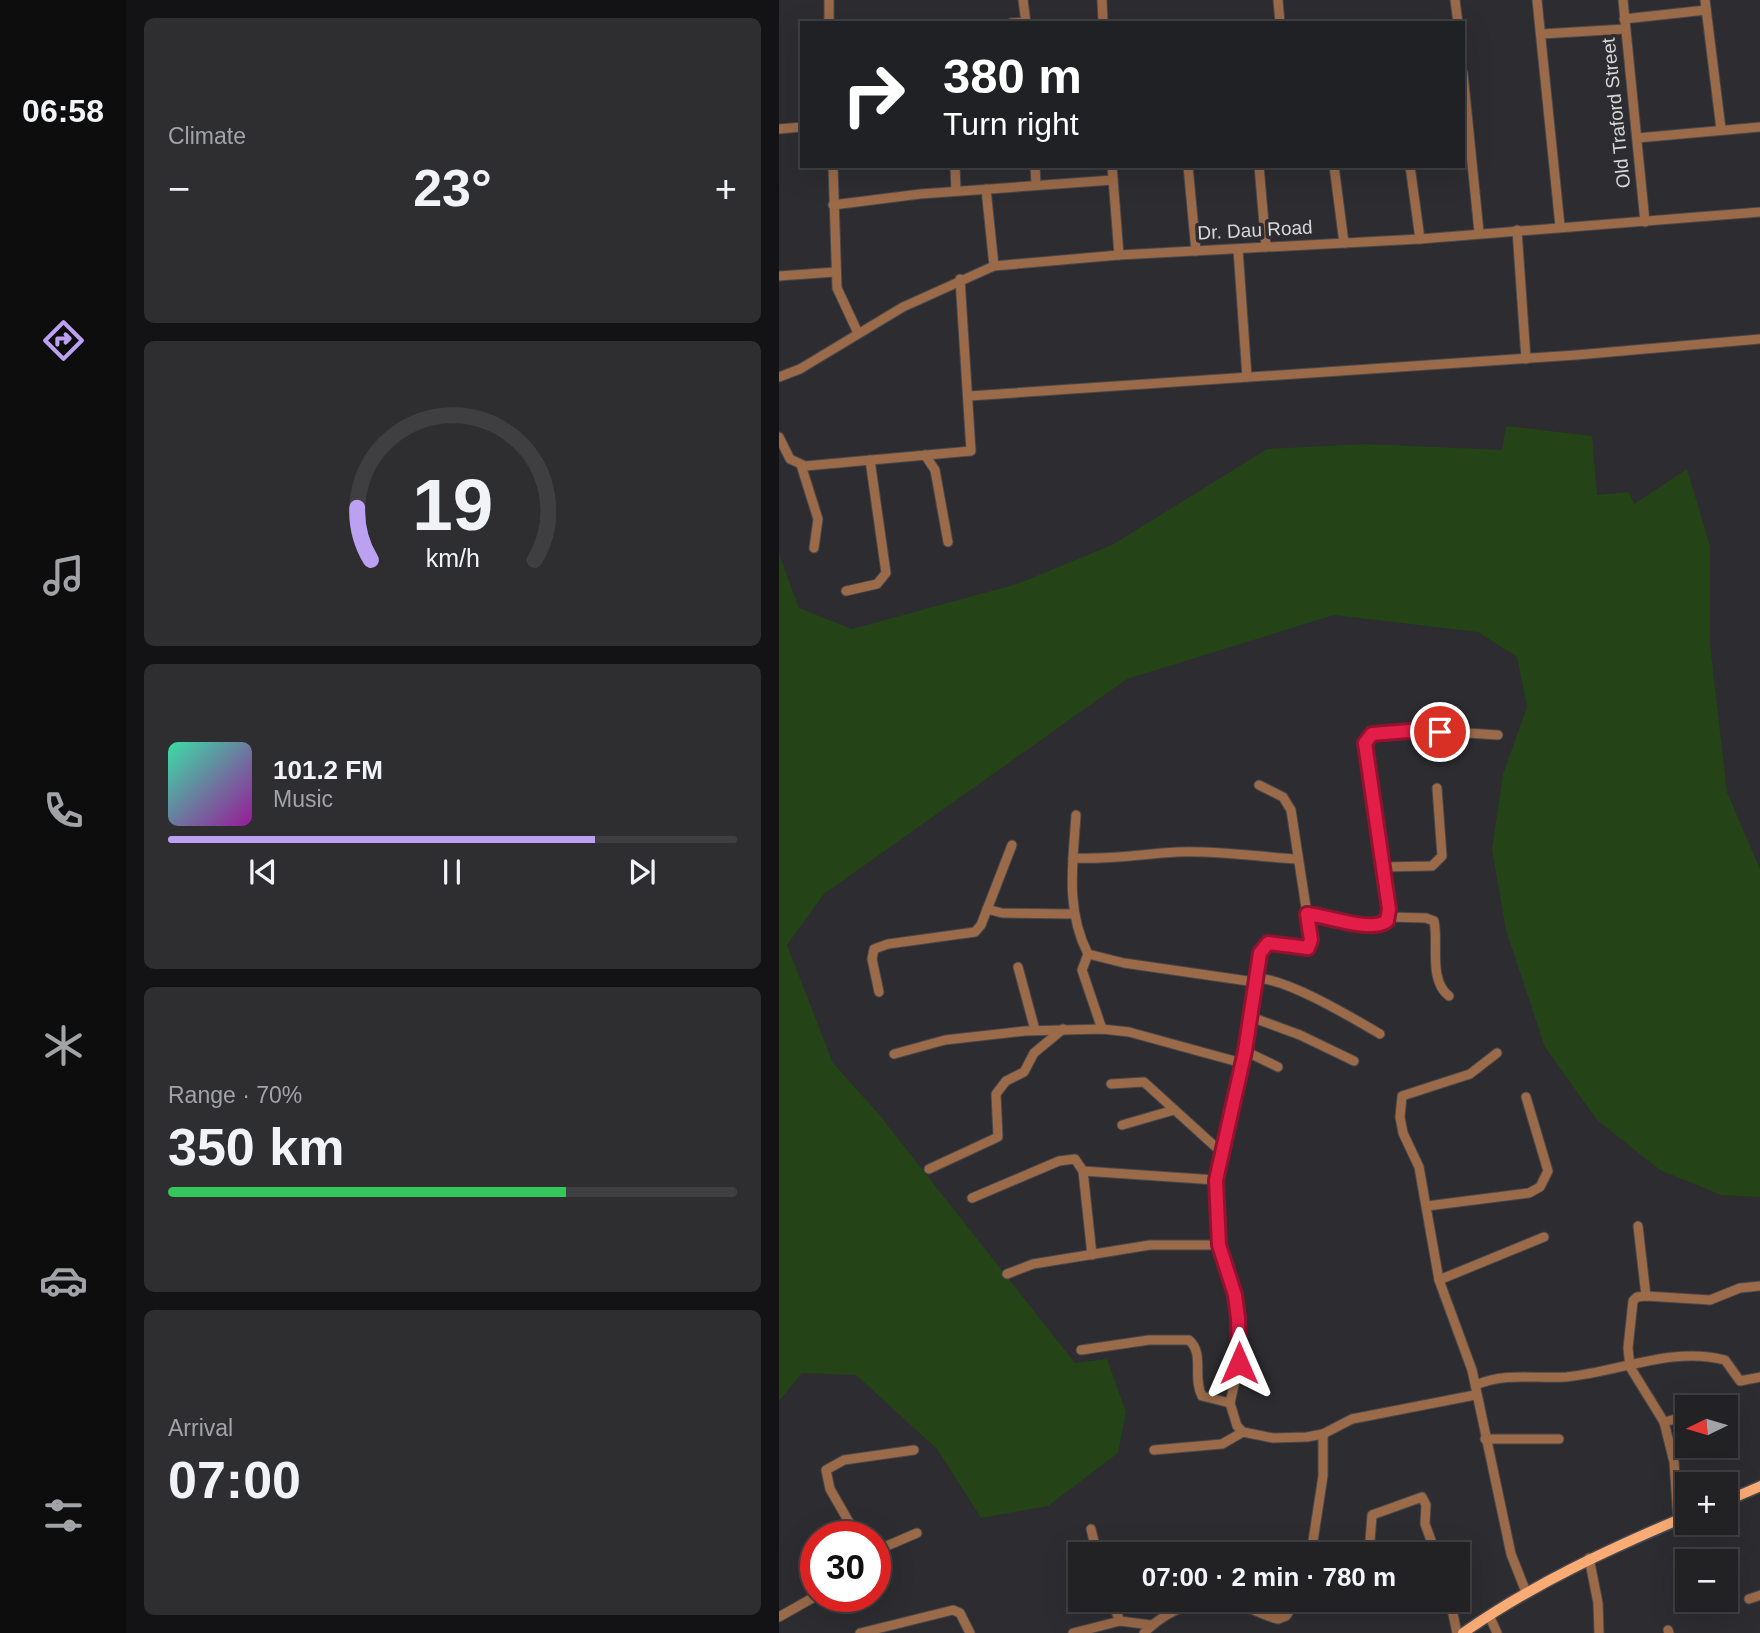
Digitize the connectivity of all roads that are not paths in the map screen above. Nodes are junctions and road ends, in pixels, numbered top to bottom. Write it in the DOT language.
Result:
graph roads {
  1 [pos="829,0"];
  2 [pos="1023,0"];
  3 [pos="1102,0"];
  4 [pos="1278,0"];
  5 [pos="1456,0"];
  6 [pos="1537,0"];
  7 [pos="1623,0"];
  8 [pos="1705,5"];
  9 [pos="829,21"];
  10 [pos="1026,21"];
  11 [pos="1103,21"];
  12 [pos="1280,21"];
  13 [pos="1458,21"];
  14 [pos="1625,24"];
  15 [pos="1541,34"];
  16 [pos="1465,93"];
  17 [pos="800,127"];
  18 [pos="1760,127"];
  19 [pos="779,129"];
  20 [pos="1721,129"];
  21 [pos="1637,138"];
  22 [pos="833,168"];
  23 [pos="955,168"];
  24 [pos="1035,168"];
  25 [pos="1112,168"];
  26 [pos="1188,168"];
  27 [pos="1259,168"];
  28 [pos="1334,168"];
  29 [pos="1410,168"];
  30 [pos="1113,180"];
  31 [pos="1036,184"];
  32 [pos="986,188"];
  33 [pos="956,191"];
  34 [pos="833,205"];
  35 [pos="1760,212"];
  36 [pos="1645,222"];
  37 [pos="1560,226"];
  38 [pos="1517,230"];
  39 [pos="1479,232"];
  40 [pos="1420,239"];
  41 [pos="1344,243"];
  42 [pos="1266,247"];
  43 [pos="1237,249"];
  44 [pos="1196,251"];
  45 [pos="1119,255"];
  46 [pos="994,267"];
  47 [pos="835,272"];
  48 [pos="779,276"];
  49 [pos="960,279"];
  50 [pos="858,332"];
  51 [pos="1760,339"];
  52 [pos="1526,359"];
  53 [pos="779,377"];
  54 [pos="1247,377"];
  55 [pos="969,396"];
  56 [pos="779,437"];
  57 [pos="925,455"];
  58 [pos="870,460"];
  59 [pos="801,465"];
  60 [pos="948,542"];
  61 [pos="814,548"];
  62 [pos="846,591"];
  63 [pos="1498,735"];
  64 [pos="1259,785"];
  65 [pos="1437,788"];
  66 [pos="1076,815"];
  67 [pos="1012,845"];
  68 [pos="1073,858"];
  69 [pos="1297,859"];
  70 [pos="1383,867"];
  71 [pos="987,909"];
  72 [pos="1073,914"];
  73 [pos="1307,914"];
  74 [pos="1389,917"];
  75 [pos="1088,954"];
  76 [pos="1018,967"];
  77 [pos="1256,980"];
  78 [pos="879,992"];
  79 [pos="1449,996"];
  80 [pos="1251,1017"];
  81 [pos="1065,1028"];
  82 [pos="1102,1029"];
  83 [pos="1035,1030"];
  84 [pos="1380,1034"];
  85 [pos="1245,1051"];
  86 [pos="1497,1053"];
  87 [pos="894,1054"];
  88 [pos="1354,1061"];
  89 [pos="1242,1063"];
  90 [pos="1278,1068"];
  91 [pos="1111,1084"];
  92 [pos="1526,1097"];
  93 [pos="1174,1110"];
  94 [pos="1122,1125"];
  95 [pos="1220,1151"];
  96 [pos="929,1169"];
  97 [pos="1083,1171"];
  98 [pos="1216,1180"];
  99 [pos="972,1198"];
  100 [pos="1427,1206"];
  101 [pos="1638,1226"];
  102 [pos="1544,1237"];
  103 [pos="1219,1245"];
  104 [pos="1092,1255"];
  105 [pos="1007,1274"];
  106 [pos="1439,1280"];
  107 [pos="1760,1286"];
  108 [pos="1646,1296"];
  109 [pos="1081,1350"];
  110 [pos="1630,1367"];
  111 [pos="1760,1377"];
  112 [pos="1475,1390"];
  113 [pos="1230,1403"];
  114 [pos="1675,1420"];
  115 [pos="1665,1423"];
  116 [pos="1243,1432"];
  117 [pos="1323,1434"];
  118 [pos="1485,1439"];
  119 [pos="1559,1439"];
  120 [pos="914,1450"];
  121 [pos="1154,1450"];
  122 [pos="1676,1472"];
  123 [pos="1760,1486"];
  124 [pos="1738,1496"];
  125 [pos="848,1521"];
  126 [pos="1675,1521"];
  127 [pos="1091,1529"];
  128 [pos="917,1533"];
  129 [pos="1094,1542"];
  130 [pos="1312,1542"];
  131 [pos="1370,1542"];
  132 [pos="1432,1542"];
  133 [pos="891,1544"];
  134 [pos="1589,1558"];
  135 [pos="1526,1592"];
  136 [pos="1760,1595"];
  137 [pos="1749,1599"];
  138 [pos="800,1605"];
  139 [pos="1116,1612"];
  140 [pos="1173,1612"];
  141 [pos="1256,1612"];
  142 [pos="1288,1612"];
  143 [pos="1453,1612"];
  144 [pos="1489,1615"];
  145 [pos="779,1617"];
  146 [pos="1120,1620"];
  147 [pos="1151,1625"];
  148 [pos="860,1633"];
  149 [pos="970,1633"];
  150 [pos="1072,1633"];
  151 [pos="1144,1633"];
  152 [pos="1457,1633"];
  153 [pos="1463,1633"];
  154 [pos="1497,1633"];
  155 [pos="1599,1633"];
  1 -- 9 [label="street"];
  2 -- 10 [label="street"];
  3 -- 11 [label="street"];
  4 -- 12 [label="street"];
  5 -- 13 [label="street"];
  6 -- 15 [label="street"];
  7 -- 14 [label="street, Old Traford Street"];
  8 -- 14 [label="street"];
  8 -- 20 [label="street"];
  14 -- 15 [label="street"];
  14 -- 21 [label="street, Old Traford Street"];
  15 -- 37 [label="street"];
  16 -- 39 [label="street"];
  17 -- 19 [label="street"];
  18 -- 20 [label="street"];
  20 -- 21 [label="street"];
  21 -- 36 [label="street, Old Traford Street"];
  22 -- 34 [label="street"];
  23 -- 33 [label="street"];
  24 -- 31 [label="street"];
  25 -- 30 [label="street"];
  26 -- 44 [label="street"];
  27 -- 42 [label="street"];
  28 -- 41 [label="street"];
  29 -- 40 [label="street"];
  30 -- 31 [label="street"];
  30 -- 45 [label="street"];
  31 -- 32 [label="street"];
  32 -- 33 [label="street"];
  32 -- 46 [label="street"];
  33 -- 34 [label="street"];
  34 -- 47 [label="street"];
  35 -- 36 [label="street, Dr. Dau Road"];
  36 -- 37 [label="street, Dr. Dau Road"];
  37 -- 38 [label="street, Dr. Dau Road"];
  38 -- 39 [label="street, Dr. Dau Road"];
  38 -- 52 [label="street"];
  39 -- 40 [label="street, Dr. Dau Road"];
  40 -- 41 [label="street, Dr. Dau Road"];
  41 -- 42 [label="street, Dr. Dau Road"];
  42 -- 43 [label="street, Dr. Dau Road"];
  43 -- 44 [label="street, Dr. Dau Road"];
  43 -- 54 [label="street"];
  44 -- 45 [label="street, Dr. Dau Road"];
  45 -- 46 [label="street, Dr. Dau Road"];
  46 -- 49 [label="street, Dr. Dau Road"];
  47 -- 48 [label="street"];
  47 -- 50 [label="street"];
  49 -- 50 [label="street, Dr. Dau Road"];
  49 -- 55 [label="street"];
  50 -- 53 [label="street, Dr. Dau Road"];
  51 -- 52 [label="street"];
  52 -- 54 [label="street"];
  54 -- 55 [label="street"];
  55 -- 57 [label="street"];
  56 -- 59 [label="street"];
  57 -- 58 [label="street"];
  57 -- 60 [label="street"];
  58 -- 59 [label="street"];
  58 -- 62 [label="street"];
  59 -- 61 [label="street"];
  63 -- 70 [label="street"];
  64 -- 69 [label="street"];
  65 -- 70 [label="street"];
  66 -- 68 [label="street"];
  67 -- 71 [label="street"];
  68 -- 69 [label="street"];
  68 -- 72 [label="street"];
  69 -- 73 [label="street"];
  70 -- 74 [label="street"];
  71 -- 72 [label="street"];
  71 -- 78 [label="street"];
  72 -- 75 [label="street"];
  73 -- 74 [label="street"];
  73 -- 77 [label="street"];
  74 -- 79 [label="street"];
  75 -- 77 [label="street"];
  75 -- 82 [label="street"];
  76 -- 83 [label="street"];
  77 -- 80 [label="street"];
  77 -- 84 [label="street"];
  80 -- 85 [label="street"];
  80 -- 88 [label="street"];
  81 -- 82 [label="street"];
  81 -- 83 [label="street"];
  81 -- 96 [label="street"];
  82 -- 89 [label="street"];
  83 -- 87 [label="street"];
  85 -- 89 [label="street"];
  85 -- 90 [label="street"];
  86 -- 100 [label="street"];
  89 -- 95 [label="street"];
  91 -- 93 [label="street"];
  92 -- 100 [label="street"];
  93 -- 94 [label="street"];
  93 -- 95 [label="street"];
  95 -- 98 [label="street"];
  97 -- 98 [label="street"];
  97 -- 99 [label="street"];
  97 -- 104 [label="street"];
  98 -- 103 [label="street"];
  100 -- 106 [label="street"];
  101 -- 108 [label="street"];
  102 -- 106 [label="street"];
  103 -- 104 [label="street"];
  103 -- 113 [label="street"];
  104 -- 105 [label="street"];
  106 -- 112 [label="street"];
  107 -- 108 [label="street"];
  108 -- 110 [label="street"];
  109 -- 113 [label="street"];
  110 -- 111 [label="street"];
  110 -- 112 [label="street"];
  110 -- 115 [label="street"];
  112 -- 117 [label="street"];
  112 -- 118 [label="street"];
  113 -- 116 [label="street"];
  114 -- 115 [label="street"];
  115 -- 122 [label="street"];
  116 -- 117 [label="street"];
  116 -- 121 [label="street"];
  117 -- 130 [label="street"];
  118 -- 119 [label="street"];
  118 -- 135 [label="street"];
  120 -- 125 [label="street"];
  123 -- 124 [label="main road"];
  126 -- 134 [label="main road"];
  127 -- 129 [label="street"];
  128 -- 133 [label="street"];
  131 -- 132 [label="street"];
  134 -- 135 [label="main road"];
  134 -- 155 [label="street"];
  135 -- 144 [label="main road"];
  136 -- 137 [label="street"];
  138 -- 145 [label="street"];
  139 -- 146 [label="street"];
  140 -- 147 [label="street"];
  141 -- 142 [label="street"];
  143 -- 152 [label="street"];
  144 -- 153 [label="main road"];
  144 -- 154 [label="street"];
  146 -- 147 [label="street"];
  146 -- 150 [label="street"];
  147 -- 151 [label="street"];
  148 -- 149 [label="street"];
}
